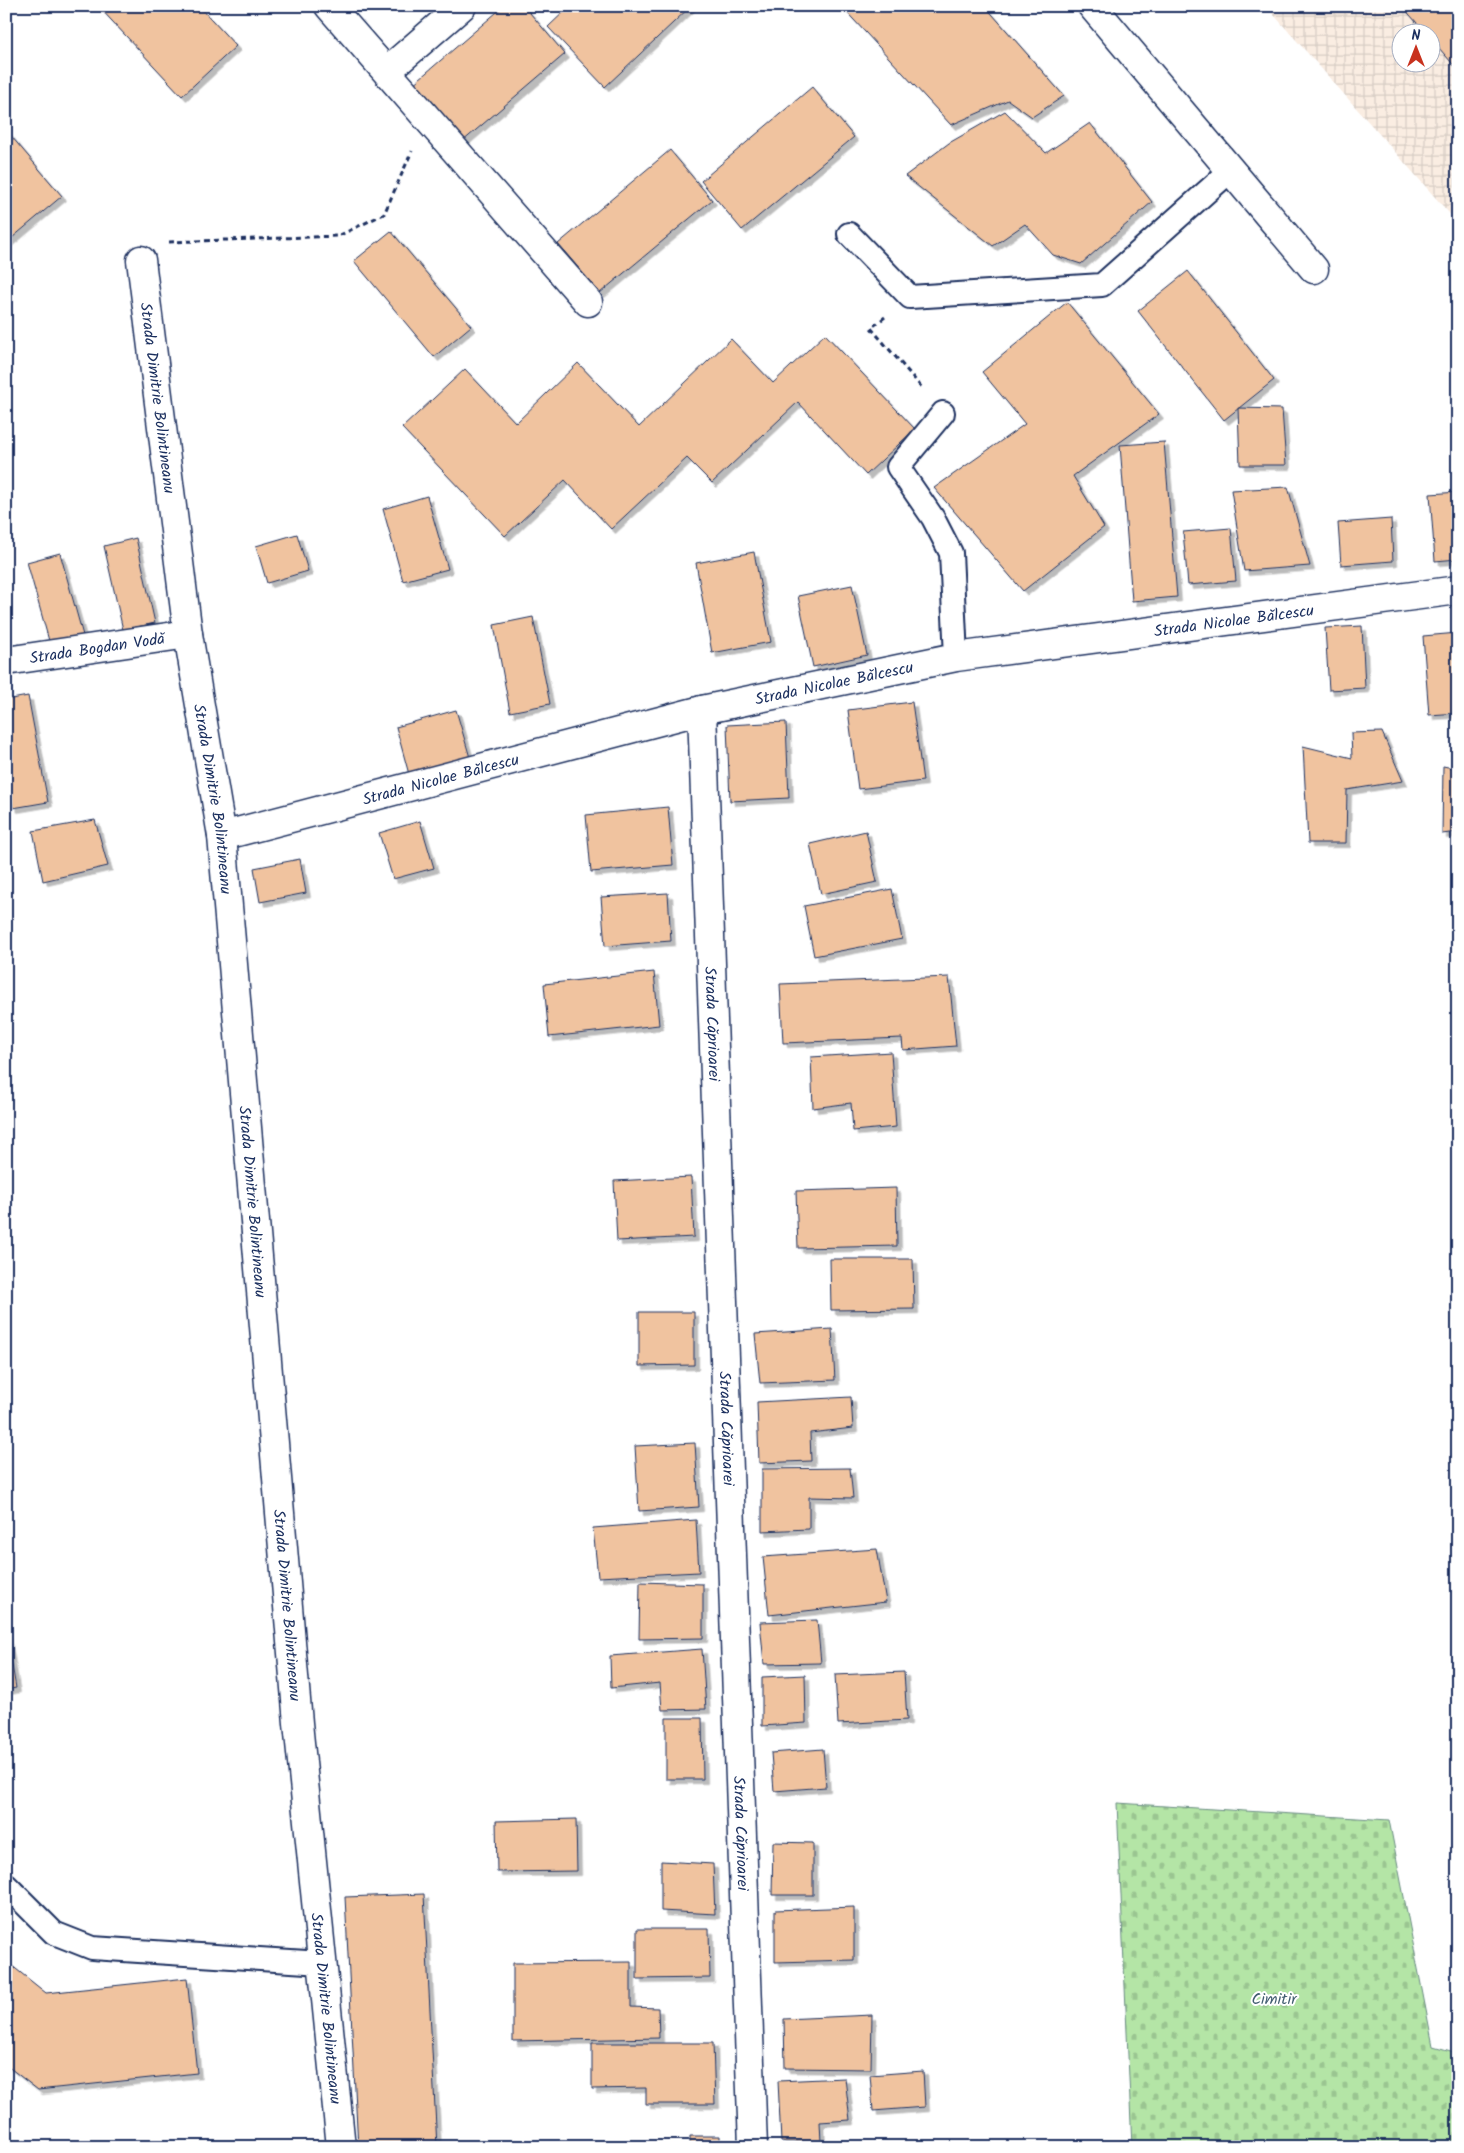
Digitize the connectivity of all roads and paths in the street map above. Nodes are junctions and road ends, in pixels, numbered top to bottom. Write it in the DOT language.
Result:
graph roads {
  1 [pos="329,6"];
  2 [pos="462,6"];
  3 [pos="1092,6"];
  4 [pos="387,71"];
  5 [pos="424,113"];
  6 [pos="1230,172"];
  7 [pos="849,234"];
  8 [pos="141,260"];
  9 [pos="1314,269"];
  10 [pos="910,297"];
  11 [pos="588,302"];
  12 [pos="943,413"];
  13 [pos="1458,590"];
  14 [pos="188,634"];
  15 [pos="956,657"];
  16 [pos="6,661"];
  17 [pos="702,710"];
  18 [pos="222,836"];
  19 [pos="6,1885"];
  20 [pos="322,1963"];
  21 [pos="340,2147"];
  22 [pos="753,2147"];
  1 -- 4 [label="street"];
  2 -- 4 [label="street"];
  3 -- 6 [label="street"];
  4 -- 5 [label="street"];
  5 -- 8 [label="path"];
  5 -- 11 [label="street"];
  6 -- 9 [label="street"];
  6 -- 10 [label="lane"];
  7 -- 10 [label="lane"];
  8 -- 14 [label="street, Strada Dimitrie Bolintineanu"];
  10 -- 12 [label="path"];
  12 -- 15 [label="lane"];
  13 -- 15 [label="street, Strada Nicolae Bălcescu"];
  14 -- 16 [label="street, Strada Bogdan Vodă"];
  14 -- 18 [label="street, Strada Dimitrie Bolintineanu"];
  15 -- 17 [label="street, Strada Nicolae Bălcescu"];
  17 -- 18 [label="street, Strada Nicolae Bălcescu"];
  17 -- 22 [label="street, Strada Căprioarei"];
  18 -- 20 [label="street, Strada Dimitrie Bolintineanu"];
  19 -- 20 [label="lane"];
  20 -- 21 [label="street, Strada Dimitrie Bolintineanu"];
}
